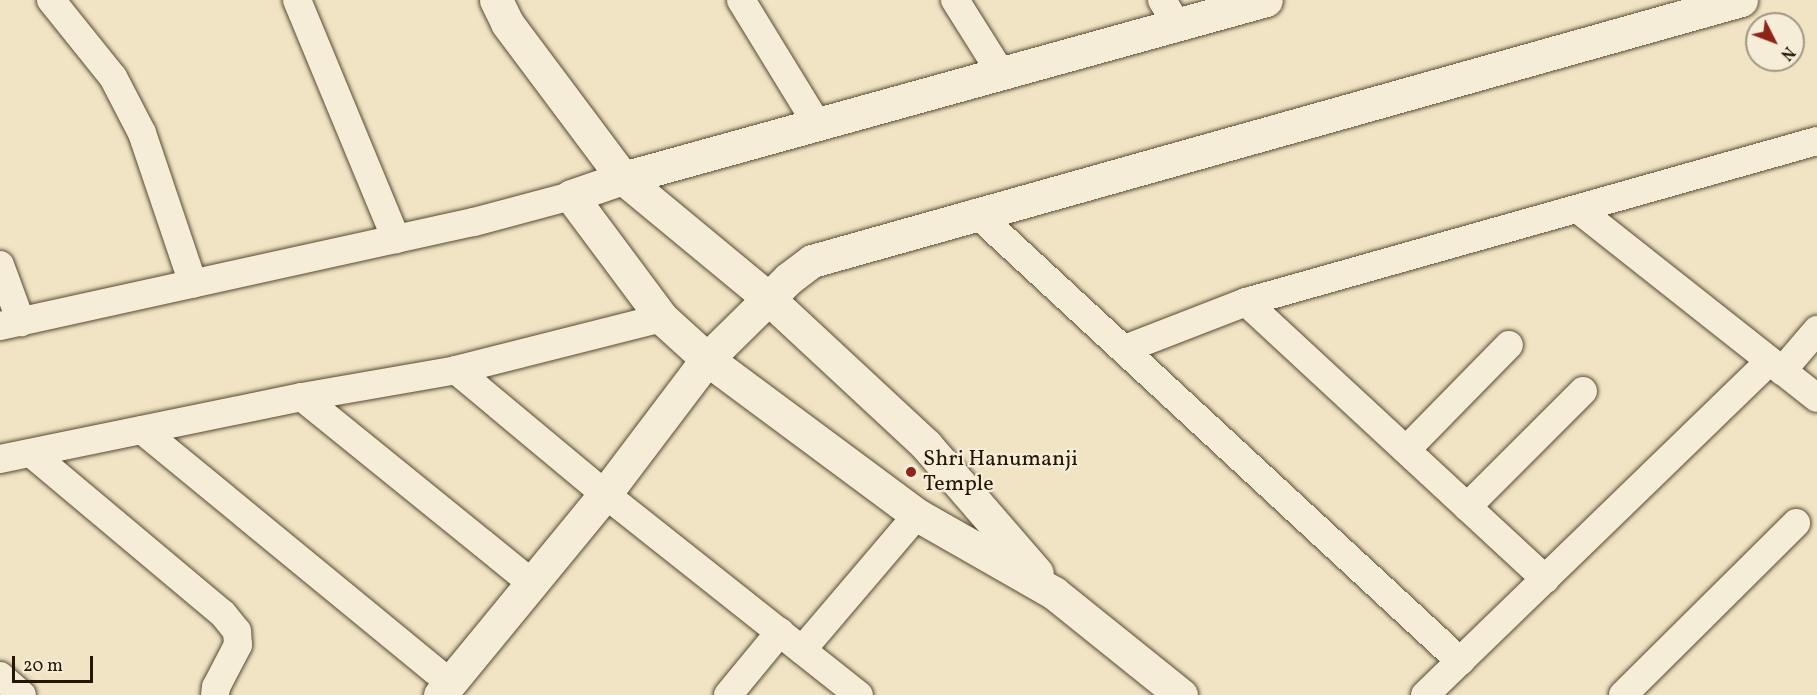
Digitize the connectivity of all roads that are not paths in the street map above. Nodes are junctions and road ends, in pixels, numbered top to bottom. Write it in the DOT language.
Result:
graph roads {
  1 [pos="51,0"];
  2 [pos="297,0"];
  3 [pos="496,0"];
  4 [pos="741,0"];
  5 [pos="955,0"];
  6 [pos="1266,0"];
  7 [pos="1741,0"];
  8 [pos="1170,12"];
  9 [pos="1001,73"];
  10 [pos="817,124"];
  11 [pos="1817,141"];
  12 [pos="624,178"];
  13 [pos="571,196"];
  14 [pos="1580,210"];
  15 [pos="976,213"];
  16 [pos="396,239"];
  17 [pos="0,265"];
  18 [pos="194,284"];
  19 [pos="768,298"];
  20 [pos="1246,302"];
  21 [pos="662,318"];
  22 [pos="10,324"];
  23 [pos="1817,330"];
  24 [pos="1509,345"];
  25 [pos="1125,349"];
  26 [pos="707,359"];
  27 [pos="1776,366"];
  28 [pos="456,370"];
  29 [pos="1583,391"];
  30 [pos="302,397"];
  31 [pos="1817,398"];
  32 [pos="142,430"];
  33 [pos="1406,450"];
  34 [pos="31,453"];
  35 [pos="0,459"];
  36 [pos="605,494"];
  37 [pos="1467,507"];
  38 [pos="917,515"];
  39 [pos="1796,523"];
  40 [pos="1545,579"];
  41 [pos="532,583"];
  42 [pos="1054,593"];
  43 [pos="780,632"];
  44 [pos="802,650"];
  45 [pos="1460,661"];
  46 [pos="0,676"];
  47 [pos="445,689"];
  48 [pos="22,695"];
  49 [pos="215,695"];
  50 [pos="728,695"];
  51 [pos="859,695"];
  52 [pos="1181,695"];
  53 [pos="1425,695"];
  54 [pos="1623,695"];
  1 -- 18 [label="street"];
  2 -- 16 [label="street"];
  3 -- 12 [label="street"];
  4 -- 10 [label="street"];
  5 -- 9 [label="street"];
  6 -- 8 [label="street"];
  7 -- 15 [label="street"];
  8 -- 9 [label="street"];
  9 -- 10 [label="street"];
  10 -- 12 [label="street"];
  11 -- 14 [label="street"];
  12 -- 13 [label="street"];
  12 -- 19 [label="street"];
  13 -- 16 [label="street"];
  13 -- 21 [label="street"];
  14 -- 20 [label="street"];
  14 -- 27 [label="street"];
  15 -- 19 [label="street"];
  15 -- 25 [label="street"];
  16 -- 18 [label="street"];
  17 -- 22 [label="street"];
  18 -- 22 [label="street"];
  19 -- 26 [label="street"];
  19 -- 42 [label="street"];
  20 -- 25 [label="street"];
  20 -- 33 [label="street"];
  21 -- 26 [label="street"];
  21 -- 28 [label="street"];
  23 -- 27 [label="street"];
  24 -- 33 [label="street"];
  25 -- 45 [label="street"];
  26 -- 36 [label="street"];
  26 -- 38 [label="street"];
  27 -- 31 [label="street"];
  27 -- 40 [label="street"];
  28 -- 30 [label="street"];
  28 -- 36 [label="street"];
  29 -- 37 [label="street"];
  30 -- 32 [label="street"];
  30 -- 41 [label="street"];
  32 -- 34 [label="street"];
  32 -- 47 [label="street"];
  33 -- 37 [label="street"];
  34 -- 35 [label="street"];
  34 -- 49 [label="street"];
  36 -- 41 [label="street"];
  36 -- 43 [label="street"];
  37 -- 40 [label="street"];
  38 -- 42 [label="street"];
  38 -- 44 [label="street"];
  39 -- 54 [label="street"];
  40 -- 45 [label="street"];
  41 -- 47 [label="street"];
  42 -- 52 [label="street"];
  43 -- 44 [label="street"];
  43 -- 50 [label="street"];
  44 -- 51 [label="street"];
  45 -- 53 [label="street"];
  46 -- 48 [label="street"];
}
